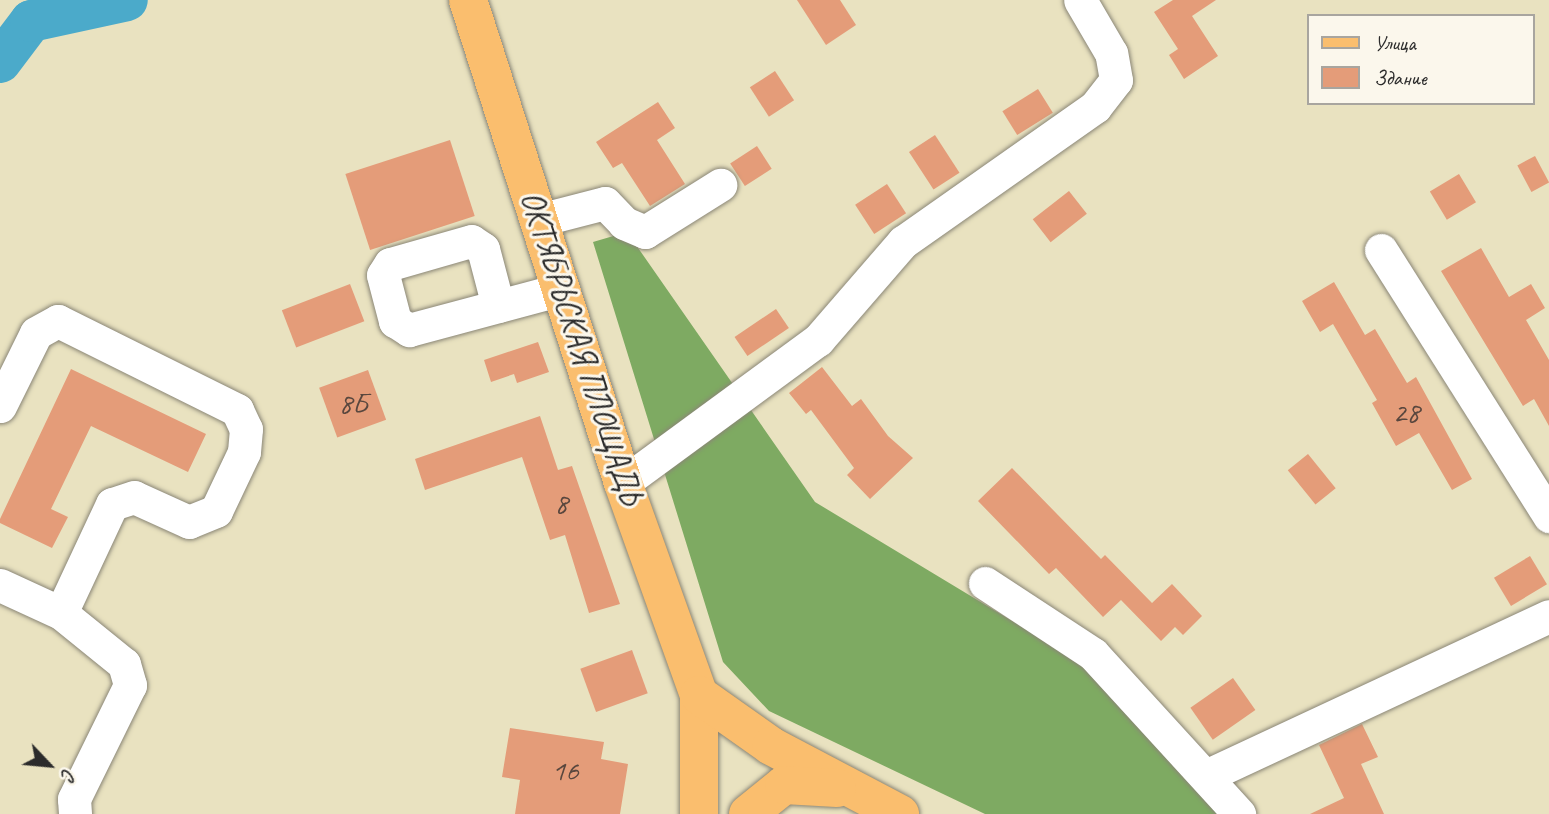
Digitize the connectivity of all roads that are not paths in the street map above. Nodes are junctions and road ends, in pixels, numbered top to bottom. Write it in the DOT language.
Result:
graph roads {
  1 [pos="468,0"];
  2 [pos="1080,0"];
  3 [pos="720,185"];
  4 [pos="539,220"];
  5 [pos="1381,250"];
  6 [pos="562,289"];
  7 [pos="498,306"];
  8 [pos="0,406"];
  9 [pos="623,483"];
  10 [pos="1549,516"];
  11 [pos="985,583"];
  12 [pos="0,585"];
  13 [pos="61,613"];
  14 [pos="1549,616"];
  15 [pos="699,695"];
  16 [pos="1206,776"];
  17 [pos="856,792"];
  18 [pos="75,814"];
  19 [pos="699,814"];
  20 [pos="748,814"];
  21 [pos="900,814"];
  22 [pos="1239,814"];
  1 -- 4 [label="main road, ОКТЯБРЬСКАЯ ПЛОЩАДЬ"];
  2 -- 9 [label="street"];
  3 -- 4 [label="street"];
  4 -- 6 [label="main road, ОКТЯБРЬСКАЯ ПЛОЩАДЬ"];
  5 -- 10 [label="street"];
  6 -- 7 [label="street"];
  6 -- 9 [label="main road, ОКТЯБРЬСКАЯ ПЛОЩАДЬ"];
  8 -- 13 [label="street"];
  9 -- 15 [label="main road, ОКТЯБРЬСКАЯ ПЛОЩАДЬ"];
  11 -- 16 [label="street"];
  12 -- 13 [label="street"];
  13 -- 18 [label="street"];
  14 -- 16 [label="street"];
  15 -- 17 [label="main road"];
  15 -- 19 [label="main road"];
  16 -- 22 [label="street"];
  17 -- 20 [label="main road"];
  17 -- 21 [label="main road"];
}
